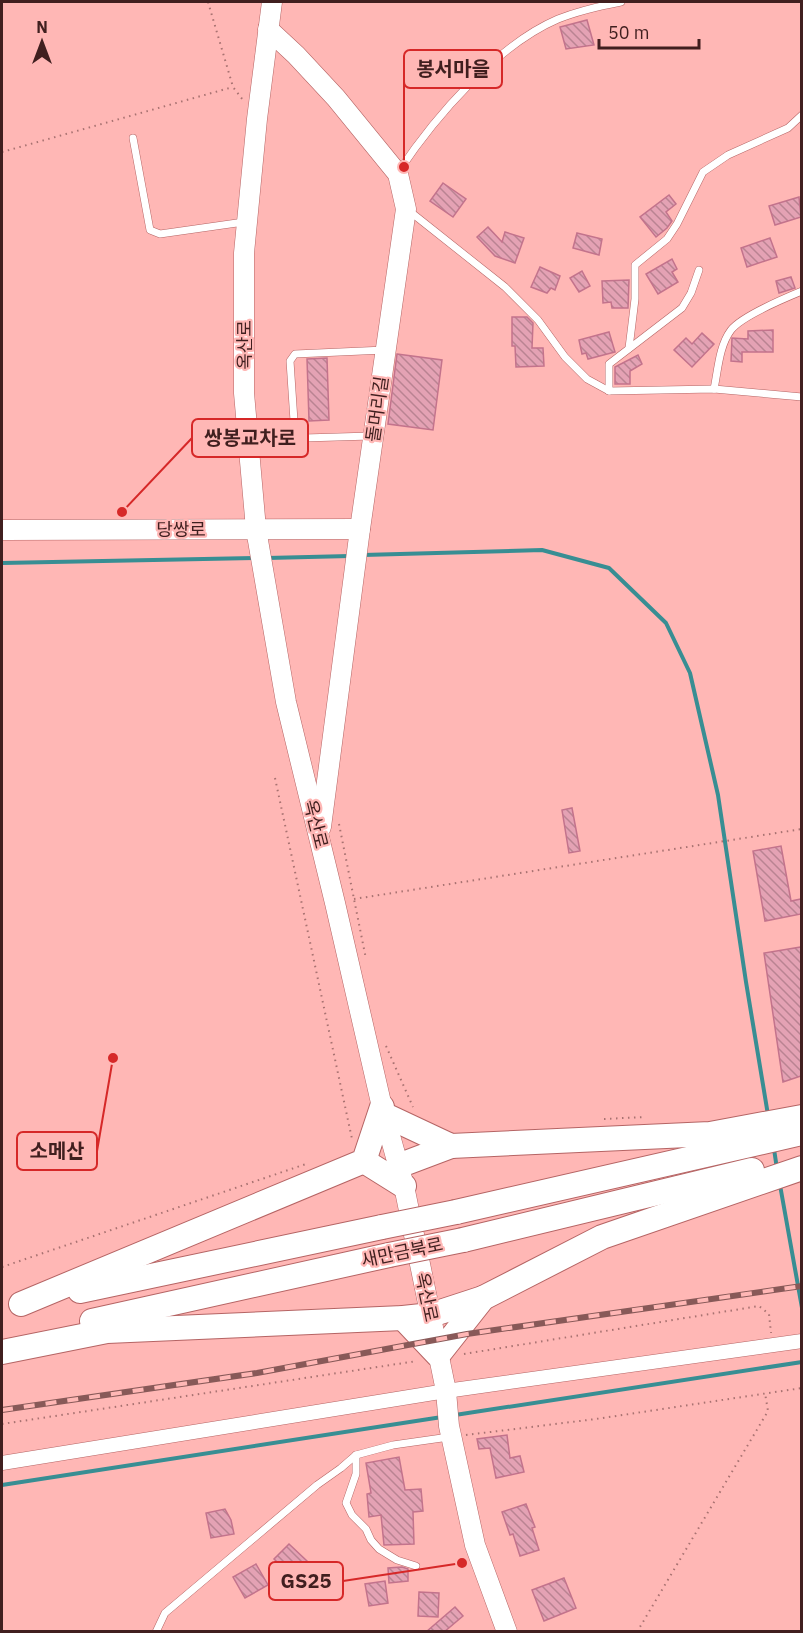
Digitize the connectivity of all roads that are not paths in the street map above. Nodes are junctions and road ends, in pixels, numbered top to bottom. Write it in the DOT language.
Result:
graph roads {
  1 [pos="272,2"];
  2 [pos="621,2"];
  3 [pos="268,29"];
  4 [pos="801,115"];
  5 [pos="133,138"];
  6 [pos="398,174"];
  7 [pos="406,209"];
  8 [pos="247,222"];
  9 [pos="699,270"];
  10 [pos="801,291"];
  11 [pos="629,348"];
  12 [pos="385,350"];
  13 [pos="714,389"];
  14 [pos="609,391"];
  15 [pos="801,398"];
  16 [pos="373,436"];
  17 [pos="360,529"];
  18 [pos="2,530"];
  19 [pos="257,535"];
  20 [pos="319,839"];
  21 [pos="383,1111"];
  22 [pos="800,1123"];
  23 [pos="752,1135"];
  24 [pos="451,1146"];
  25 [pos="801,1159"];
  26 [pos="361,1162"];
  27 [pos="801,1168"];
  28 [pos="761,1174"];
  29 [pos="401,1176"];
  30 [pos="483,1298"];
  31 [pos="11,1306"];
  32 [pos="431,1315"];
  33 [pos="403,1318"];
  34 [pos="2,1341"];
  35 [pos="801,1341"];
  36 [pos="2,1352"];
  37 [pos="439,1357"];
  38 [pos="447,1395"];
  39 [pos="450,1431"];
  40 [pos="356,1455"];
  41 [pos="2,1463"];
  42 [pos="416,1566"];
  43 [pos="156,1632"];
  44 [pos="507,1632"];
  1 -- 3 [label="main road, 옥산로"];
  2 -- 6 [label="lane"];
  3 -- 6 [label="main road, 돌머리길"];
  3 -- 8 [label="main road, 옥산로"];
  4 -- 11 [label="lane"];
  5 -- 8 [label="lane"];
  6 -- 7 [label="main road, 돌머리길"];
  7 -- 12 [label="main road, 돌머리길"];
  7 -- 14 [label="lane"];
  8 -- 19 [label="main road, 옥산로"];
  9 -- 11 [label="lane"];
  10 -- 13 [label="lane"];
  11 -- 14 [label="lane"];
  12 -- 16 [label="main road, 돌머리길"];
  12 -- 16 [label="lane"];
  13 -- 14 [label="lane"];
  13 -- 15 [label="lane"];
  16 -- 17 [label="main road, 돌머리길"];
  17 -- 19 [label="main road, 당쌍로"];
  17 -- 20 [label="main road, 돌머리길"];
  18 -- 19 [label="main road, 당쌍로"];
  19 -- 20 [label="main road, 옥산로"];
  20 -- 21 [label="main road, 옥산로"];
  21 -- 24 [label="highway"];
  21 -- 26 [label="highway"];
  21 -- 29 [label="main road, 옥산로"];
  22 -- 23 [label="highway"];
  23 -- 24 [label="highway"];
  23 -- 31 [label="highway, 새만금북로, bridge"];
  24 -- 29 [label="highway"];
  25 -- 28 [label="highway, 새만금북로"];
  26 -- 29 [label="highway"];
  26 -- 31 [label="highway"];
  27 -- 28 [label="highway"];
  28 -- 30 [label="highway"];
  28 -- 34 [label="highway, 새만금북로, bridge"];
  29 -- 32 [label="main road, 옥산로"];
  30 -- 32 [label="highway"];
  30 -- 37 [label="highway"];
  32 -- 33 [label="highway"];
  32 -- 37 [label="main road, 옥산로"];
  33 -- 36 [label="highway"];
  33 -- 37 [label="highway"];
  35 -- 38 [label="street"];
  37 -- 38 [label="main road, 옥산로"];
  38 -- 39 [label="main road, 옥산로"];
  38 -- 41 [label="street"];
  39 -- 40 [label="lane"];
  39 -- 44 [label="main road, 옥산로"];
  40 -- 42 [label="lane"];
  40 -- 43 [label="lane"];
}
